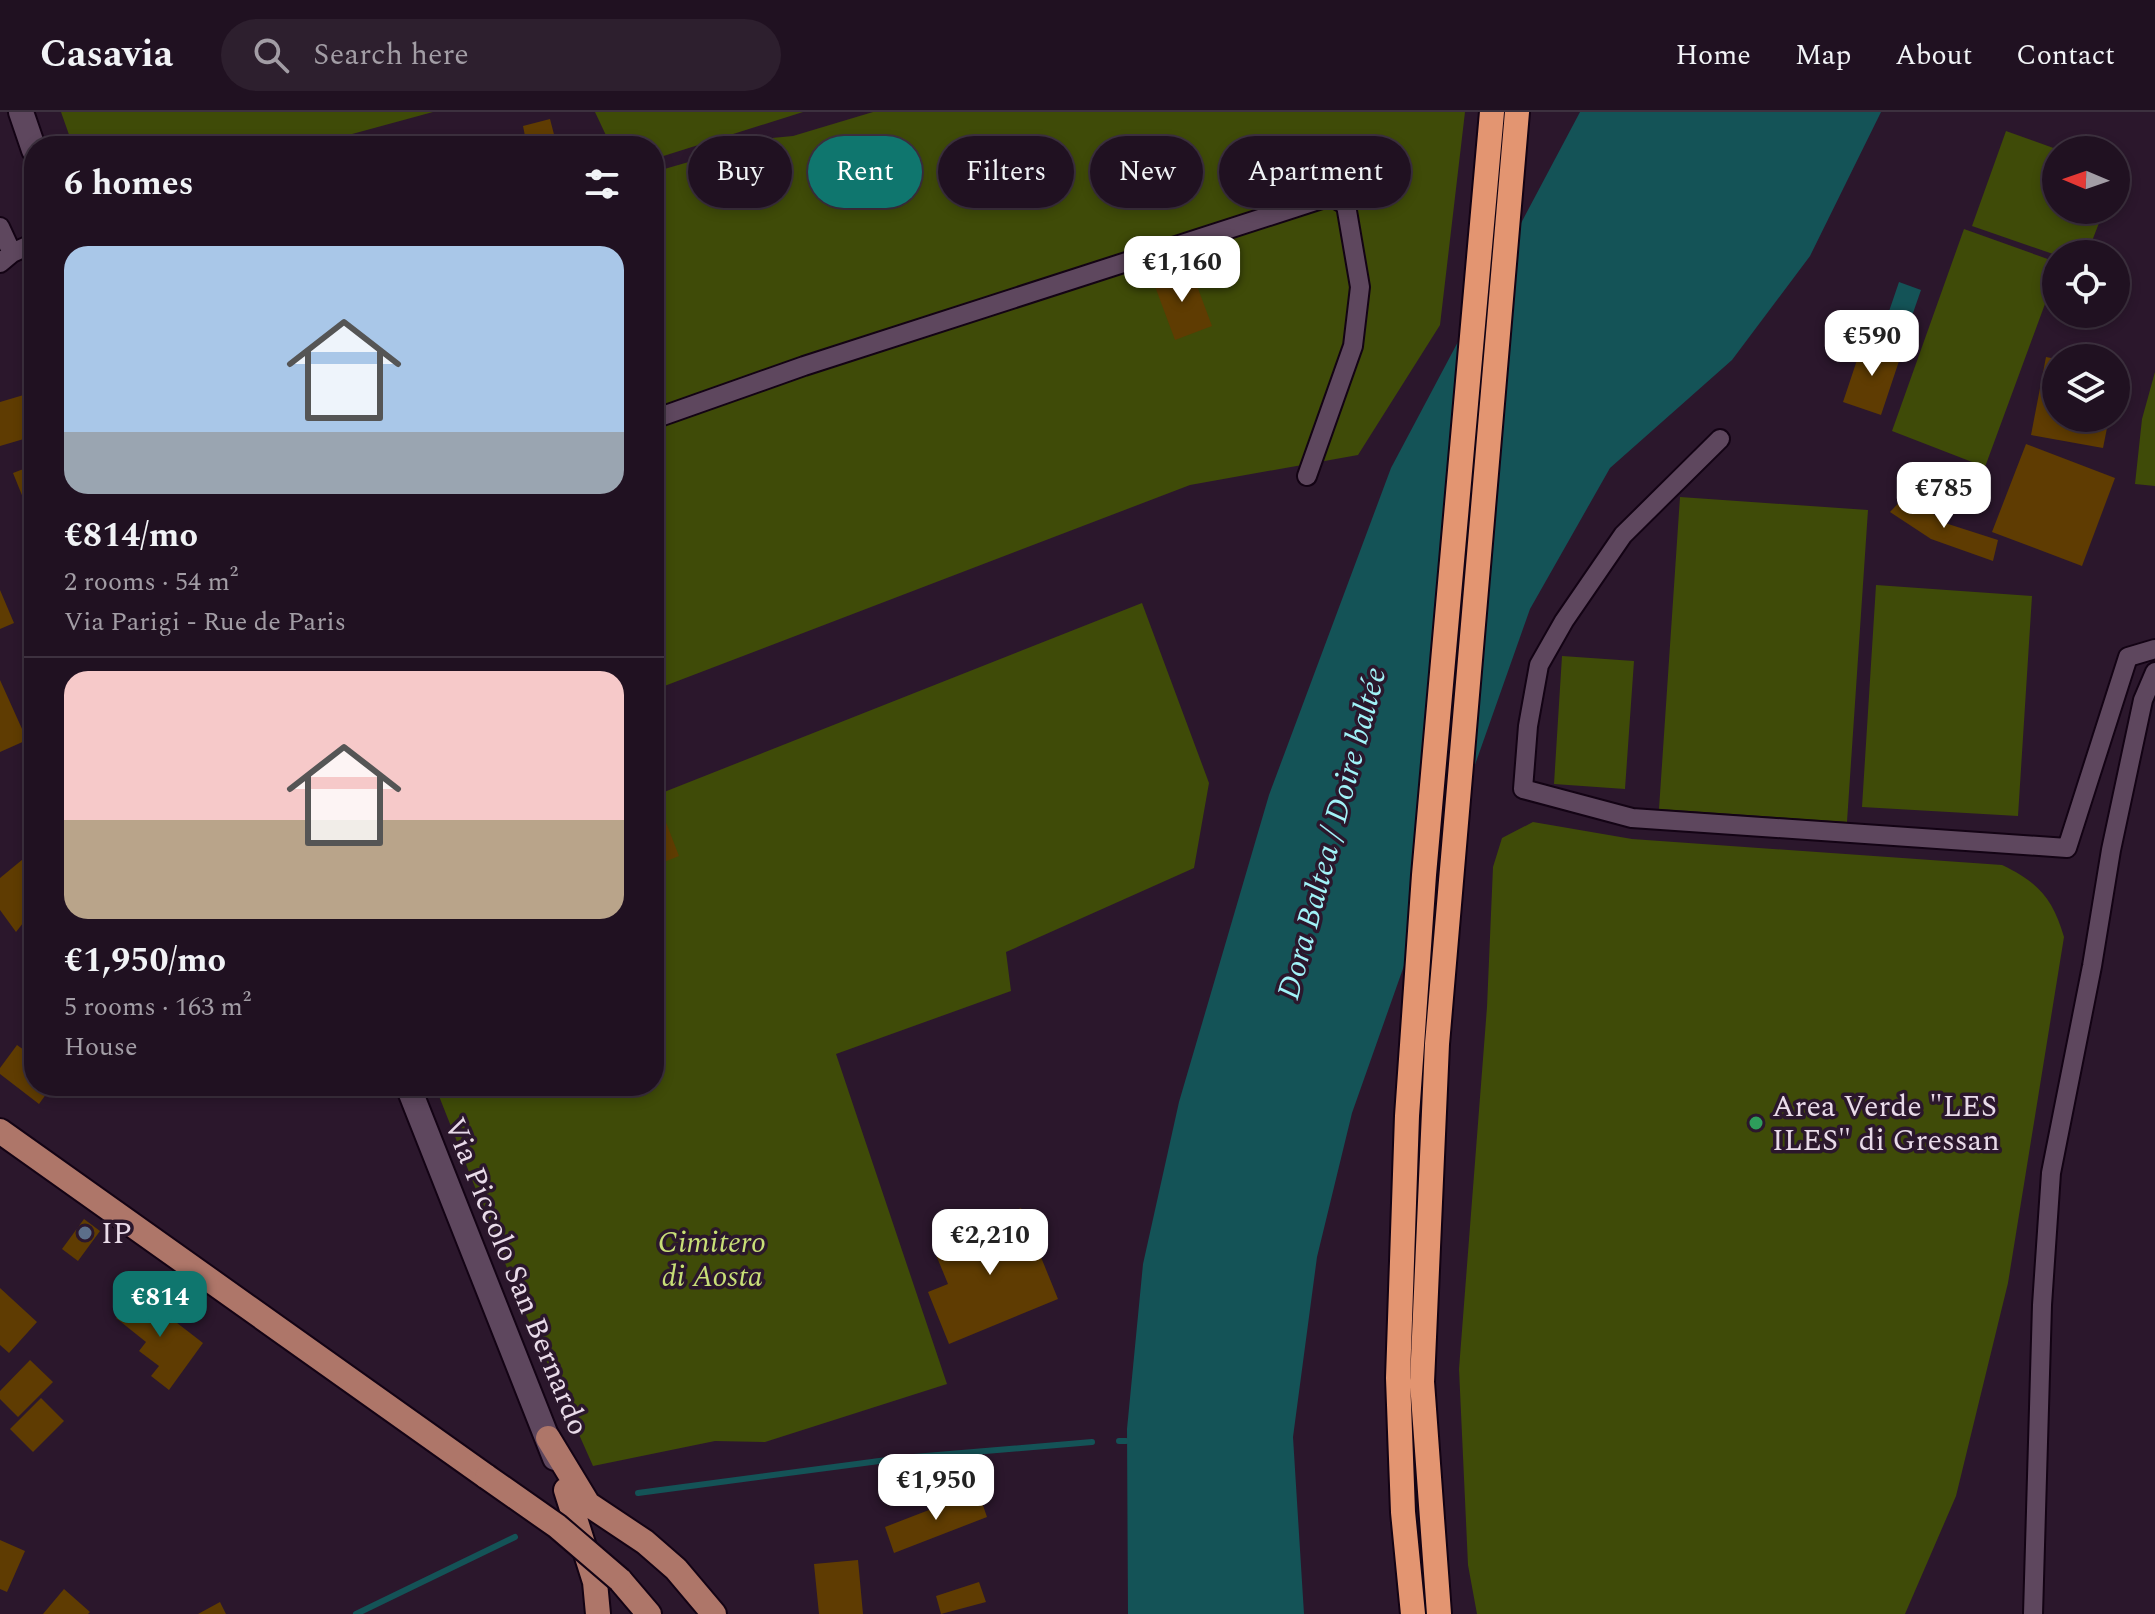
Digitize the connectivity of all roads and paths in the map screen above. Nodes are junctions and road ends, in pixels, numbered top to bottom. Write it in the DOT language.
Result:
graph roads {
  1 [pos="21,112"];
  2 [pos="1492,112"];
  3 [pos="1517,112"];
  4 [pos="29,136"];
  5 [pos="0,227"];
  6 [pos="24,248"];
  7 [pos="6,258"];
  8 [pos="664,415"];
  9 [pos="1720,439"];
  10 [pos="1307,476"];
  11 [pos="2155,649"];
  12 [pos="2155,672"];
  13 [pos="412,1096"];
  14 [pos="0,1131"];
  15 [pos="548,1438"];
  16 [pos="566,1490"];
  17 [pos="614,1523"];
  18 [pos="582,1541"];
  19 [pos="598,1614"];
  20 [pos="649,1614"];
  21 [pos="714,1614"];
  22 [pos="1413,1614"];
  23 [pos="1439,1614"];
  24 [pos="2033,1614"];
  1 -- 4 [label="street"];
  2 -- 22 [label="highway"];
  3 -- 23 [label="highway"];
  5 -- 7 [label="street"];
  6 -- 7 [label="street"];
  8 -- 10 [label="street"];
  9 -- 11 [label="street"];
  12 -- 24 [label="street"];
  13 -- 15 [label="street, Via Piccolo San Bernardo"];
  14 -- 20 [label="main road, bridge"];
  15 -- 16 [label="street, Via Piccolo San Bernardo"];
  15 -- 17 [label="main road"];
  16 -- 18 [label="main road"];
  17 -- 18 [label="main road"];
  17 -- 21 [label="main road"];
  18 -- 19 [label="main road"];
}
